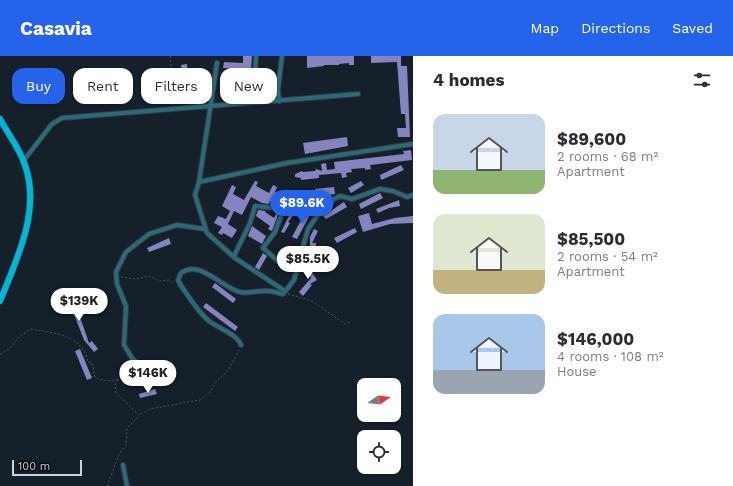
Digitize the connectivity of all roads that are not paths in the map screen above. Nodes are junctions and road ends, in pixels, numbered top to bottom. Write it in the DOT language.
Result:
graph roads {
  1 [pos="256,56"];
  2 [pos="282,56"];
  3 [pos="217,63"];
  4 [pos="255,68"];
  5 [pos="358,94"];
  6 [pos="279,101"];
  7 [pos="212,106"];
  8 [pos="0,119"];
  9 [pos="413,144"];
  10 [pos="24,160"];
  11 [pos="199,182"];
  12 [pos="413,195"];
  13 [pos="287,200"];
  14 [pos="284,209"];
  15 [pos="205,229"];
  16 [pos="234,256"];
  17 [pos="278,261"];
  18 [pos="285,291"];
  19 [pos="0,301"];
  20 [pos="241,345"];
  21 [pos="160,384"];
  22 [pos="123,465"];
  23 [pos="127,486"];
  1 -- 4 [label="street"];
  2 -- 6 [label="street"];
  3 -- 7 [label="street"];
  5 -- 6 [label="street"];
  6 -- 7 [label="street"];
  7 -- 10 [label="street"];
  7 -- 11 [label="street"];
  8 -- 10 [label="main road"];
  9 -- 11 [label="street"];
  10 -- 19 [label="main road"];
  11 -- 15 [label="street"];
  12 -- 18 [label="street"];
  13 -- 14 [label="street"];
  14 -- 16 [label="street"];
  14 -- 17 [label="street"];
  15 -- 16 [label="street"];
  15 -- 21 [label="street"];
  16 -- 18 [label="street"];
  18 -- 20 [label="street"];
  22 -- 23 [label="street"];
}
